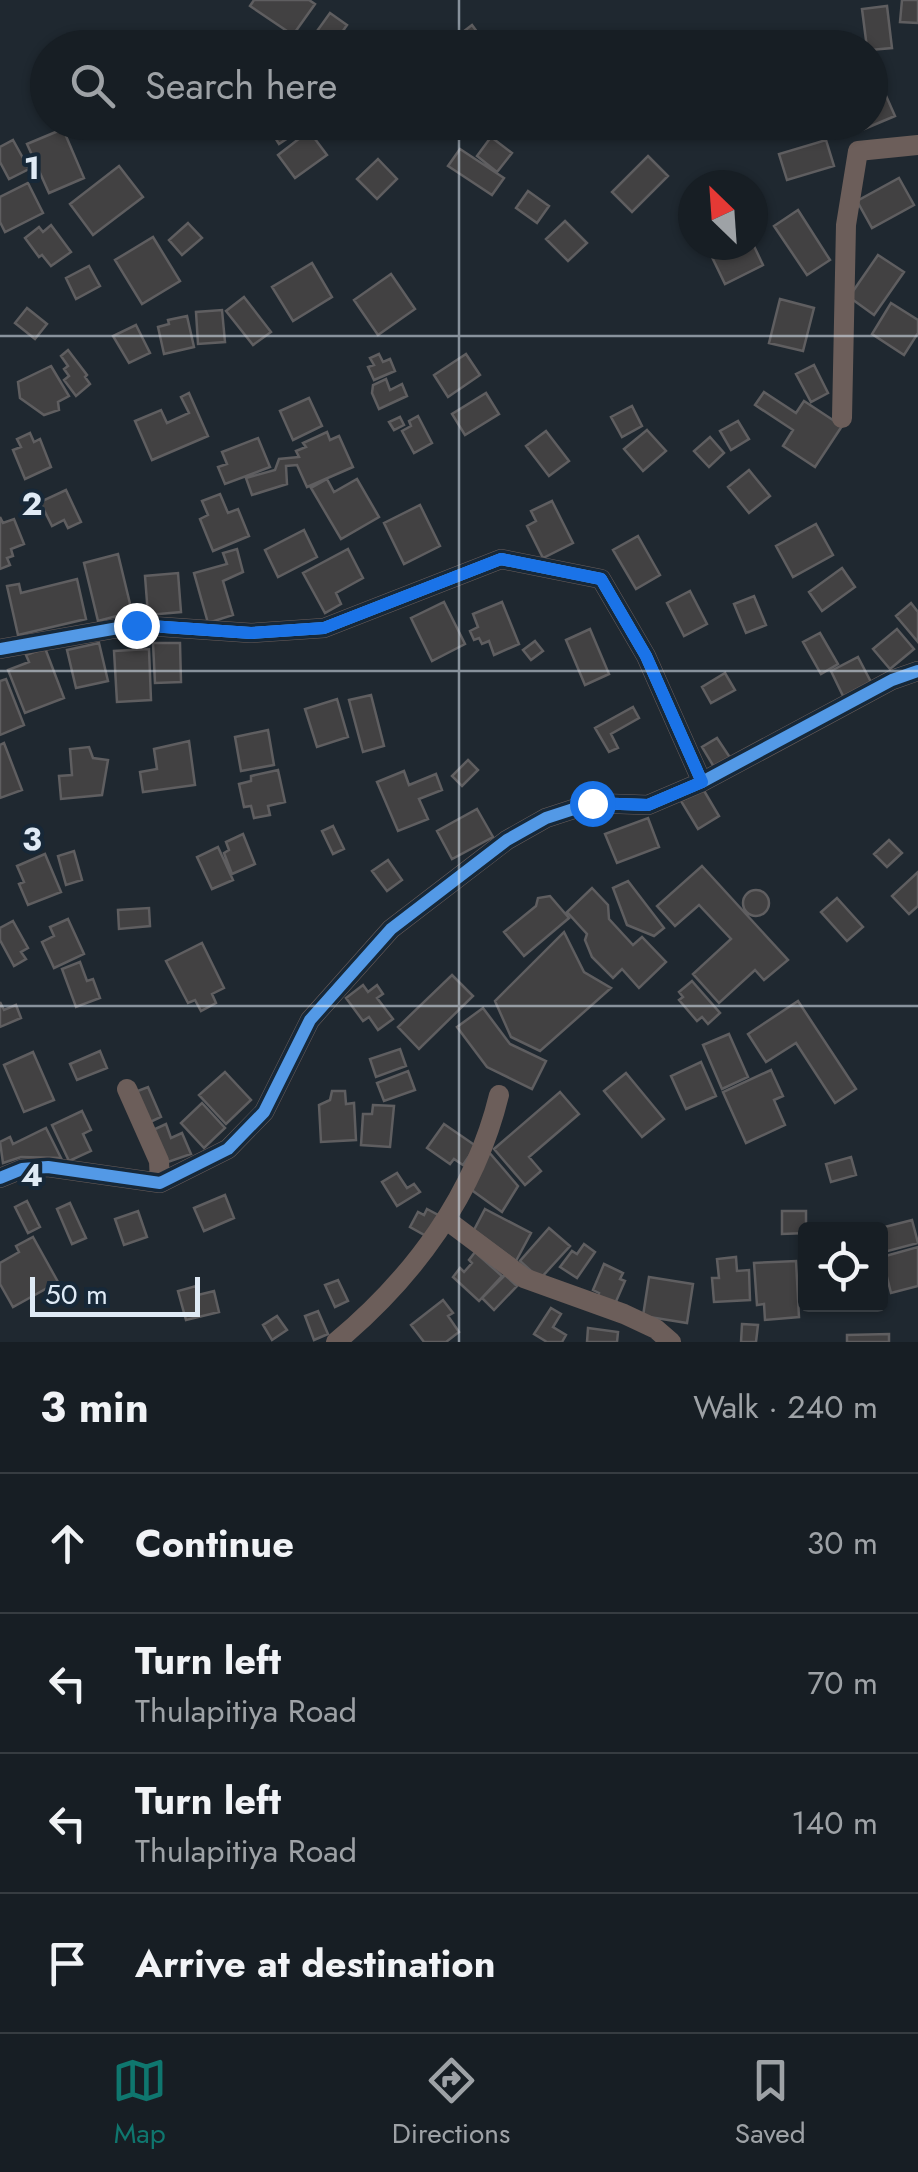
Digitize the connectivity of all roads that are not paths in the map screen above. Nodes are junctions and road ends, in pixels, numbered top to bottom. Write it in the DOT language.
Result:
graph roads {
  1 [pos="918,145"];
  2 [pos="842,418"];
  3 [pos="0,649"];
  4 [pos="918,671"];
  5 [pos="702,782"];
  6 [pos="127,1089"];
  7 [pos="500,1095"];
  8 [pos="0,1178"];
  9 [pos="160,1183"];
  10 [pos="448,1221"];
  11 [pos="336,1342"];
  12 [pos="671,1342"];
  1 -- 2 [label="street"];
  3 -- 5 [label="street"];
  4 -- 5 [label="street"];
  5 -- 9 [label="street"];
  6 -- 9 [label="street"];
  7 -- 10 [label="street"];
  8 -- 9 [label="street"];
  10 -- 11 [label="street"];
  10 -- 12 [label="street"];
}
